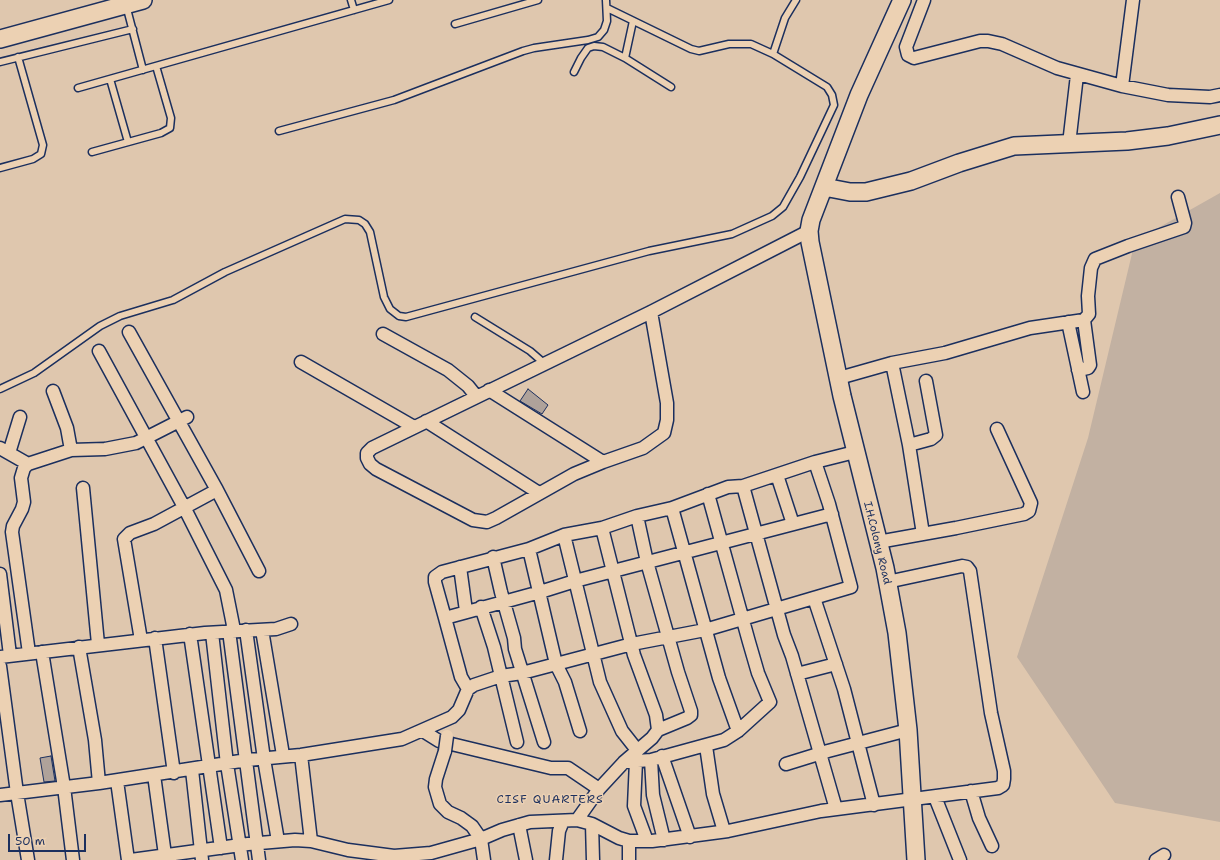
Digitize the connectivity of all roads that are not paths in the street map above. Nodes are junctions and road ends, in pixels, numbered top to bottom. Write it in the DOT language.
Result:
graph roads {
  1 [pos="143,0"];
  2 [pos="351,0"];
  3 [pos="390,0"];
  4 [pos="512,0"];
  5 [pos="538,0"];
  6 [pos="606,0"];
  7 [pos="796,0"];
  8 [pos="902,0"];
  9 [pos="924,0"];
  10 [pos="1133,0"];
  11 [pos="126,5"];
  12 [pos="514,7"];
  13 [pos="607,8"];
  14 [pos="354,10"];
  15 [pos="633,21"];
  16 [pos="455,24"];
  17 [pos="133,29"];
  18 [pos="0,39"];
  19 [pos="773,54"];
  20 [pos="18,57"];
  21 [pos="625,58"];
  22 [pos="0,62"];
  23 [pos="156,66"];
  24 [pos="143,70"];
  25 [pos="574,72"];
  26 [pos="1077,75"];
  27 [pos="110,79"];
  28 [pos="1122,86"];
  29 [pos="671,87"];
  30 [pos="78,88"];
  31 [pos="1220,96"];
  32 [pos="1220,125"];
  33 [pos="279,131"];
  34 [pos="1070,133"];
  35 [pos="128,142"];
  36 [pos="92,152"];
  37 [pos="0,168"];
  38 [pos="824,187"];
  39 [pos="1178,197"];
  40 [pos="809,231"];
  41 [pos="651,312"];
  42 [pos="475,317"];
  43 [pos="1084,320"];
  44 [pos="1068,322"];
  45 [pos="129,332"];
  46 [pos="383,334"];
  47 [pos="99,351"];
  48 [pos="302,362"];
  49 [pos="892,363"];
  50 [pos="545,364"];
  51 [pos="1078,370"];
  52 [pos="839,378"];
  53 [pos="926,381"];
  54 [pos="0,389"];
  55 [pos="489,390"];
  56 [pos="53,391"];
  57 [pos="1083,392"];
  58 [pos="476,396"];
  59 [pos="20,417"];
  60 [pos="183,419"];
  61 [pos="426,420"];
  62 [pos="414,427"];
  63 [pos="997,429"];
  64 [pos="146,438"];
  65 [pos="909,445"];
  66 [pos="8,449"];
  67 [pos="71,450"];
  68 [pos="855,452"];
  69 [pos="34,462"];
  70 [pos="603,462"];
  71 [pos="815,462"];
  72 [pos="777,475"];
  73 [pos="743,486"];
  74 [pos="83,488"];
  75 [pos="217,490"];
  76 [pos="539,493"];
  77 [pos="708,494"];
  78 [pos="184,507"];
  79 [pos="672,508"];
  80 [pos="832,514"];
  81 [pos="637,516"];
  82 [pos="793,524"];
  83 [pos="602,528"];
  84 [pos="755,534"];
  85 [pos="923,534"];
  86 [pos="564,535"];
  87 [pos="878,542"];
  88 [pos="721,543"];
  89 [pos="528,549"];
  90 [pos="684,554"];
  91 [pos="493,557"];
  92 [pos="647,562"];
  93 [pos="460,567"];
  94 [pos="259,571"];
  95 [pos="613,571"];
  96 [pos="0,574"];
  97 [pos="574,581"];
  98 [pos="888,582"];
  99 [pos="540,592"];
  100 [pos="814,598"];
  101 [pos="503,601"];
  102 [pos="481,607"];
  103 [pos="777,609"];
  104 [pos="466,611"];
  105 [pos="743,617"];
  106 [pos="446,618"];
  107 [pos="290,624"];
  108 [pos="237,630"];
  109 [pos="262,630"];
  110 [pos="705,630"];
  111 [pos="212,633"];
  112 [pos="190,634"];
  113 [pos="155,638"];
  114 [pos="668,638"];
  115 [pos="141,640"];
  116 [pos="98,644"];
  117 [pos="632,644"];
  118 [pos="79,647"];
  119 [pos="42,652"];
  120 [pos="29,653"];
  121 [pos="593,654"];
  122 [pos="5,656"];
  123 [pos="556,664"];
  124 [pos="836,664"];
  125 [pos="0,666"];
  126 [pos="522,673"];
  127 [pos="797,674"];
  128 [pos="501,676"];
  129 [pos="468,689"];
  130 [pos="444,721"];
  131 [pos="658,730"];
  132 [pos="908,730"];
  133 [pos="580,731"];
  134 [pos="738,731"];
  135 [pos="420,733"];
  136 [pos="517,742"];
  137 [pos="544,742"];
  138 [pos="858,744"];
  139 [pos="706,746"];
  140 [pos="300,754"];
  141 [pos="819,754"];
  142 [pos="283,756"];
  143 [pos="632,758"];
  144 [pos="657,758"];
  145 [pos="264,759"];
  146 [pos="246,760"];
  147 [pos="227,764"];
  148 [pos="786,764"];
  149 [pos="209,767"];
  150 [pos="192,770"];
  151 [pos="174,773"];
  152 [pos="154,775"];
  153 [pos="117,781"];
  154 [pos="98,783"];
  155 [pos="64,787"];
  156 [pos="599,789"];
  157 [pos="971,791"];
  158 [pos="17,793"];
  159 [pos="0,795"];
  160 [pos="935,797"];
  161 [pos="913,799"];
  162 [pos="874,804"];
  163 [pos="836,809"];
  164 [pos="577,820"];
  165 [pos="563,821"];
  166 [pos="592,824"];
  167 [pos="519,825"];
  168 [pos="724,832"];
  169 [pos="690,838"];
  170 [pos="481,839"];
  171 [pos="664,840"];
  172 [pos="312,841"];
  173 [pos="629,841"];
  174 [pos="278,842"];
  175 [pos="647,842"];
  176 [pos="257,843"];
  177 [pos="241,845"];
  178 [pos="992,846"];
  179 [pos="221,848"];
  180 [pos="166,855"];
  181 [pos="201,856"];
  182 [pos="385,857"];
  183 [pos="28,860"];
  184 [pos="73,860"];
  185 [pos="128,860"];
  186 [pos="131,860"];
  187 [pos="242,860"];
  188 [pos="259,860"];
  189 [pos="484,860"];
  190 [pos="526,860"];
  191 [pos="556,860"];
  192 [pos="593,860"];
  193 [pos="629,860"];
  194 [pos="916,860"];
  195 [pos="960,860"];
  1 -- 11 [label="street"];
  2 -- 14 [label="lane"];
  3 -- 14 [label="lane"];
  4 -- 12 [label="lane"];
  5 -- 12 [label="lane"];
  6 -- 13 [label="lane"];
  7 -- 19 [label="lane"];
  8 -- 38 [label="street"];
  9 -- 26 [label="street"];
  10 -- 28 [label="street"];
  11 -- 17 [label="lane"];
  11 -- 18 [label="street"];
  12 -- 16 [label="lane"];
  13 -- 15 [label="lane"];
  13 -- 33 [label="lane"];
  14 -- 23 [label="lane"];
  15 -- 19 [label="lane"];
  15 -- 21 [label="lane"];
  17 -- 20 [label="lane"];
  17 -- 24 [label="lane"];
  19 -- 54 [label="lane"];
  20 -- 22 [label="lane"];
  20 -- 37 [label="lane"];
  21 -- 25 [label="lane"];
  21 -- 29 [label="lane"];
  23 -- 24 [label="lane"];
  23 -- 35 [label="lane"];
  24 -- 27 [label="lane"];
  26 -- 28 [label="street"];
  26 -- 34 [label="street"];
  27 -- 30 [label="lane"];
  27 -- 35 [label="lane"];
  28 -- 31 [label="street"];
  32 -- 34 [label="street"];
  34 -- 38 [label="street"];
  35 -- 36 [label="lane"];
  38 -- 40 [label="street"];
  39 -- 43 [label="street"];
  40 -- 41 [label="street"];
  40 -- 52 [label="street, I.H.Colony Road"];
  41 -- 50 [label="street"];
  41 -- 70 [label="street"];
  42 -- 50 [label="lane"];
  43 -- 44 [label="street"];
  43 -- 51 [label="street"];
  44 -- 49 [label="street"];
  44 -- 51 [label="street"];
  45 -- 60 [label="street"];
  46 -- 58 [label="street"];
  47 -- 64 [label="street"];
  48 -- 62 [label="street"];
  49 -- 52 [label="street"];
  49 -- 65 [label="street"];
  50 -- 55 [label="street"];
  51 -- 57 [label="street"];
  52 -- 68 [label="street, I.H.Colony Road"];
  53 -- 65 [label="street"];
  55 -- 58 [label="street"];
  55 -- 70 [label="street"];
  56 -- 67 [label="street"];
  58 -- 61 [label="street"];
  59 -- 66 [label="street"];
  60 -- 64 [label="street"];
  60 -- 75 [label="street"];
  61 -- 62 [label="street"];
  61 -- 76 [label="street"];
  62 -- 76 [label="street"];
  63 -- 85 [label="street"];
  64 -- 67 [label="street"];
  64 -- 78 [label="street"];
  65 -- 85 [label="street"];
  66 -- 69 [label="street"];
  67 -- 69 [label="street"];
  68 -- 71 [label="street"];
  68 -- 87 [label="street, I.H.Colony Road"];
  69 -- 120 [label="street"];
  70 -- 76 [label="street"];
  71 -- 72 [label="street"];
  71 -- 80 [label="street"];
  72 -- 73 [label="street"];
  72 -- 82 [label="street"];
  73 -- 77 [label="street"];
  73 -- 84 [label="street"];
  74 -- 116 [label="street"];
  75 -- 78 [label="street"];
  75 -- 94 [label="street"];
  77 -- 79 [label="street"];
  77 -- 88 [label="street"];
  78 -- 108 [label="street"];
  78 -- 115 [label="street"];
  79 -- 81 [label="street"];
  79 -- 90 [label="street"];
  80 -- 82 [label="street"];
  80 -- 100 [label="street"];
  81 -- 83 [label="street"];
  81 -- 92 [label="street"];
  82 -- 84 [label="street"];
  83 -- 86 [label="street"];
  83 -- 95 [label="street"];
  84 -- 88 [label="street"];
  84 -- 103 [label="street"];
  85 -- 87 [label="street"];
  86 -- 89 [label="street"];
  86 -- 97 [label="street"];
  87 -- 98 [label="street, I.H.Colony Road"];
  88 -- 90 [label="street"];
  88 -- 105 [label="street"];
  89 -- 91 [label="street"];
  89 -- 99 [label="street"];
  90 -- 92 [label="street"];
  90 -- 110 [label="street"];
  91 -- 93 [label="street"];
  91 -- 101 [label="street"];
  92 -- 95 [label="street"];
  92 -- 114 [label="street"];
  93 -- 104 [label="street"];
  93 -- 106 [label="street"];
  95 -- 97 [label="street"];
  95 -- 117 [label="street"];
  96 -- 122 [label="street"];
  97 -- 99 [label="street"];
  97 -- 121 [label="street"];
  98 -- 132 [label="street, I.H.Colony Road"];
  98 -- 157 [label="street"];
  99 -- 101 [label="street"];
  99 -- 123 [label="street"];
  100 -- 103 [label="street"];
  100 -- 124 [label="street"];
  101 -- 102 [label="street"];
  101 -- 126 [label="street"];
  102 -- 104 [label="street"];
  102 -- 128 [label="street"];
  103 -- 105 [label="street"];
  103 -- 127 [label="street"];
  104 -- 106 [label="street"];
  105 -- 110 [label="street"];
  105 -- 134 [label="street"];
  106 -- 129 [label="street"];
  107 -- 109 [label="street"];
  108 -- 109 [label="street"];
  108 -- 111 [label="street"];
  108 -- 145 [label="street"];
  108 -- 146 [label="street"];
  109 -- 142 [label="street"];
  110 -- 114 [label="street"];
  110 -- 134 [label="street"];
  111 -- 112 [label="street"];
  111 -- 147 [label="street"];
  112 -- 113 [label="street"];
  112 -- 149 [label="street"];
  113 -- 115 [label="street"];
  113 -- 151 [label="street"];
  114 -- 117 [label="street"];
  114 -- 131 [label="street"];
  115 -- 116 [label="street"];
  116 -- 118 [label="street"];
  117 -- 121 [label="street"];
  117 -- 131 [label="street"];
  118 -- 119 [label="street"];
  118 -- 154 [label="street"];
  119 -- 120 [label="street"];
  119 -- 155 [label="street"];
  120 -- 122 [label="street"];
  121 -- 123 [label="street"];
  121 -- 143 [label="street"];
  123 -- 126 [label="street"];
  123 -- 133 [label="street"];
  124 -- 127 [label="street"];
  124 -- 138 [label="street"];
  125 -- 158 [label="street"];
  126 -- 128 [label="street"];
  126 -- 137 [label="street"];
  127 -- 141 [label="street"];
  128 -- 129 [label="street"];
  128 -- 136 [label="street"];
  129 -- 130 [label="street"];
  130 -- 135 [label="street"];
  130 -- 170 [label="street, bridge"];
  131 -- 143 [label="street"];
  132 -- 138 [label="street"];
  132 -- 161 [label="street, I.H.Colony Road"];
  134 -- 139 [label="street"];
  135 -- 140 [label="street"];
  135 -- 156 [label="street"];
  138 -- 141 [label="street"];
  138 -- 162 [label="street"];
  139 -- 144 [label="street"];
  139 -- 168 [label="street"];
  140 -- 142 [label="street"];
  140 -- 172 [label="street"];
  141 -- 148 [label="street"];
  141 -- 163 [label="street"];
  142 -- 145 [label="street"];
  143 -- 144 [label="street"];
  143 -- 156 [label="street"];
  143 -- 175 [label="street"];
  144 -- 169 [label="street"];
  144 -- 171 [label="street"];
  145 -- 146 [label="street"];
  145 -- 174 [label="street"];
  146 -- 147 [label="street"];
  146 -- 176 [label="street"];
  147 -- 149 [label="street"];
  147 -- 177 [label="street"];
  149 -- 150 [label="street"];
  149 -- 179 [label="street"];
  150 -- 151 [label="street"];
  150 -- 181 [label="street"];
  151 -- 152 [label="street"];
  152 -- 153 [label="street"];
  152 -- 180 [label="street"];
  153 -- 154 [label="street"];
  153 -- 185 [label="street"];
  154 -- 155 [label="street"];
  155 -- 158 [label="street"];
  155 -- 184 [label="street"];
  156 -- 164 [label="street"];
  157 -- 160 [label="street"];
  157 -- 178 [label="street"];
  158 -- 159 [label="street"];
  158 -- 183 [label="street"];
  160 -- 161 [label="street"];
  160 -- 195 [label="street"];
  161 -- 162 [label="street"];
  161 -- 194 [label="street, I.H.Colony Road"];
  162 -- 163 [label="street"];
  163 -- 168 [label="street"];
  164 -- 165 [label="street"];
  164 -- 166 [label="street"];
  165 -- 167 [label="street"];
  165 -- 191 [label="street"];
  166 -- 173 [label="street"];
  166 -- 192 [label="street"];
  167 -- 170 [label="street"];
  167 -- 190 [label="street"];
  168 -- 169 [label="street"];
  169 -- 171 [label="street"];
  170 -- 182 [label="street"];
  170 -- 189 [label="street"];
  171 -- 175 [label="street"];
  172 -- 174 [label="street"];
  172 -- 182 [label="street"];
  173 -- 175 [label="street"];
  173 -- 193 [label="street"];
  174 -- 176 [label="street"];
  176 -- 177 [label="street"];
  176 -- 188 [label="street"];
  177 -- 179 [label="street"];
  177 -- 187 [label="street"];
  179 -- 181 [label="street"];
  180 -- 181 [label="street"];
  180 -- 186 [label="street"];
}
